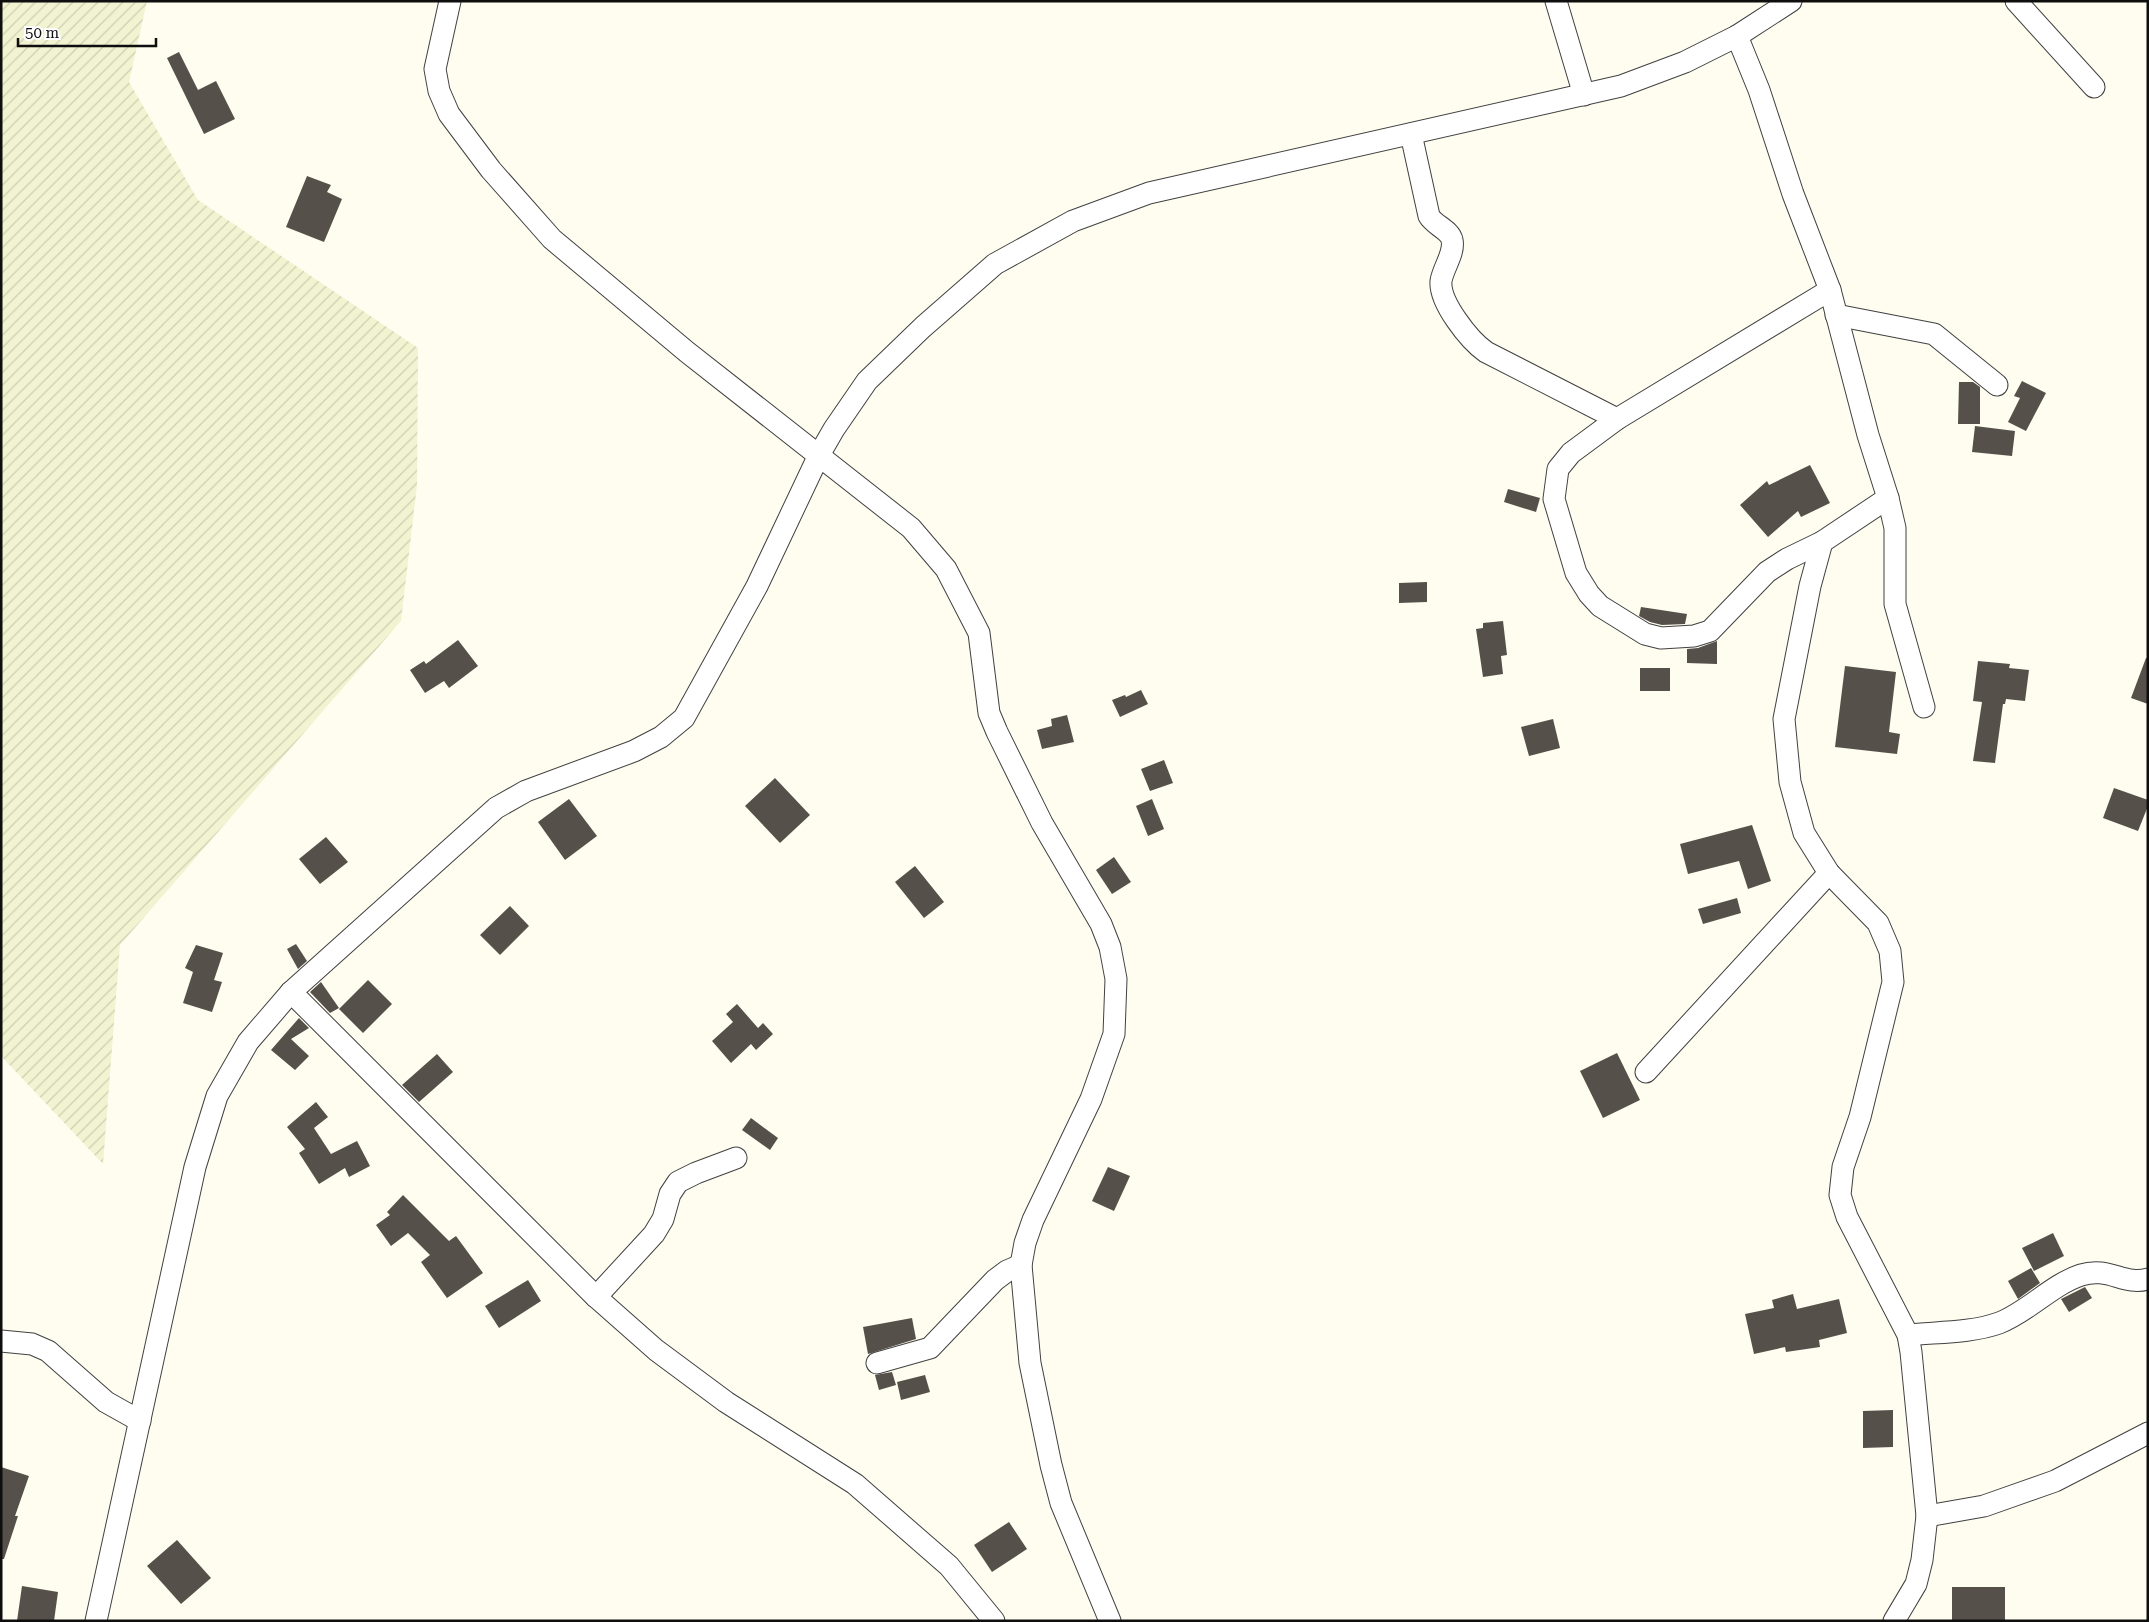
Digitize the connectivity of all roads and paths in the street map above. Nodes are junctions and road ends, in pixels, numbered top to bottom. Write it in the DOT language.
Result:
graph roads {
  1 [pos="450,1"];
  2 [pos="1556,1"];
  3 [pos="1791,1"];
  4 [pos="2016,1"];
  5 [pos="1736,36"];
  6 [pos="2094,87"];
  7 [pos="1584,95"];
  8 [pos="1411,134"];
  9 [pos="1830,290"];
  10 [pos="1836,315"];
  11 [pos="1997,385"];
  12 [pos="1618,419"];
  13 [pos="819,455"];
  14 [pos="1888,498"];
  15 [pos="1822,542"];
  16 [pos="1924,707"];
  17 [pos="1829,872"];
  18 [pos="291,992"];
  19 [pos="1646,1072"];
  20 [pos="736,1158"];
  21 [pos="1022,1265"];
  22 [pos="2148,1279"];
  23 [pos="596,1297"];
  24 [pos="1908,1335"];
  25 [pos="1,1341"];
  26 [pos="877,1363"];
  27 [pos="140,1421"];
  28 [pos="2148,1433"];
  29 [pos="1927,1516"];
  30 [pos="96,1621"];
  31 [pos="994,1621"];
  32 [pos="1110,1621"];
  33 [pos="1894,1621"];
  1 -- 13 [label="street"];
  2 -- 7 [label="street"];
  3 -- 5 [label="street"];
  4 -- 6 [label="street"];
  5 -- 7 [label="street"];
  5 -- 9 [label="street"];
  7 -- 8 [label="street"];
  8 -- 12 [label="street"];
  8 -- 13 [label="street"];
  9 -- 10 [label="street"];
  9 -- 12 [label="street"];
  10 -- 11 [label="street"];
  10 -- 14 [label="street"];
  12 -- 15 [label="street"];
  13 -- 18 [label="street"];
  13 -- 21 [label="street"];
  14 -- 15 [label="street"];
  14 -- 16 [label="street"];
  15 -- 17 [label="street"];
  17 -- 19 [label="street"];
  17 -- 24 [label="street"];
  18 -- 23 [label="street"];
  18 -- 27 [label="street"];
  20 -- 23 [label="street"];
  21 -- 26 [label="street"];
  21 -- 32 [label="street"];
  22 -- 24 [label="street"];
  23 -- 31 [label="street"];
  24 -- 29 [label="street"];
  25 -- 27 [label="street"];
  27 -- 30 [label="street"];
  28 -- 29 [label="street"];
  29 -- 33 [label="street"];
}
